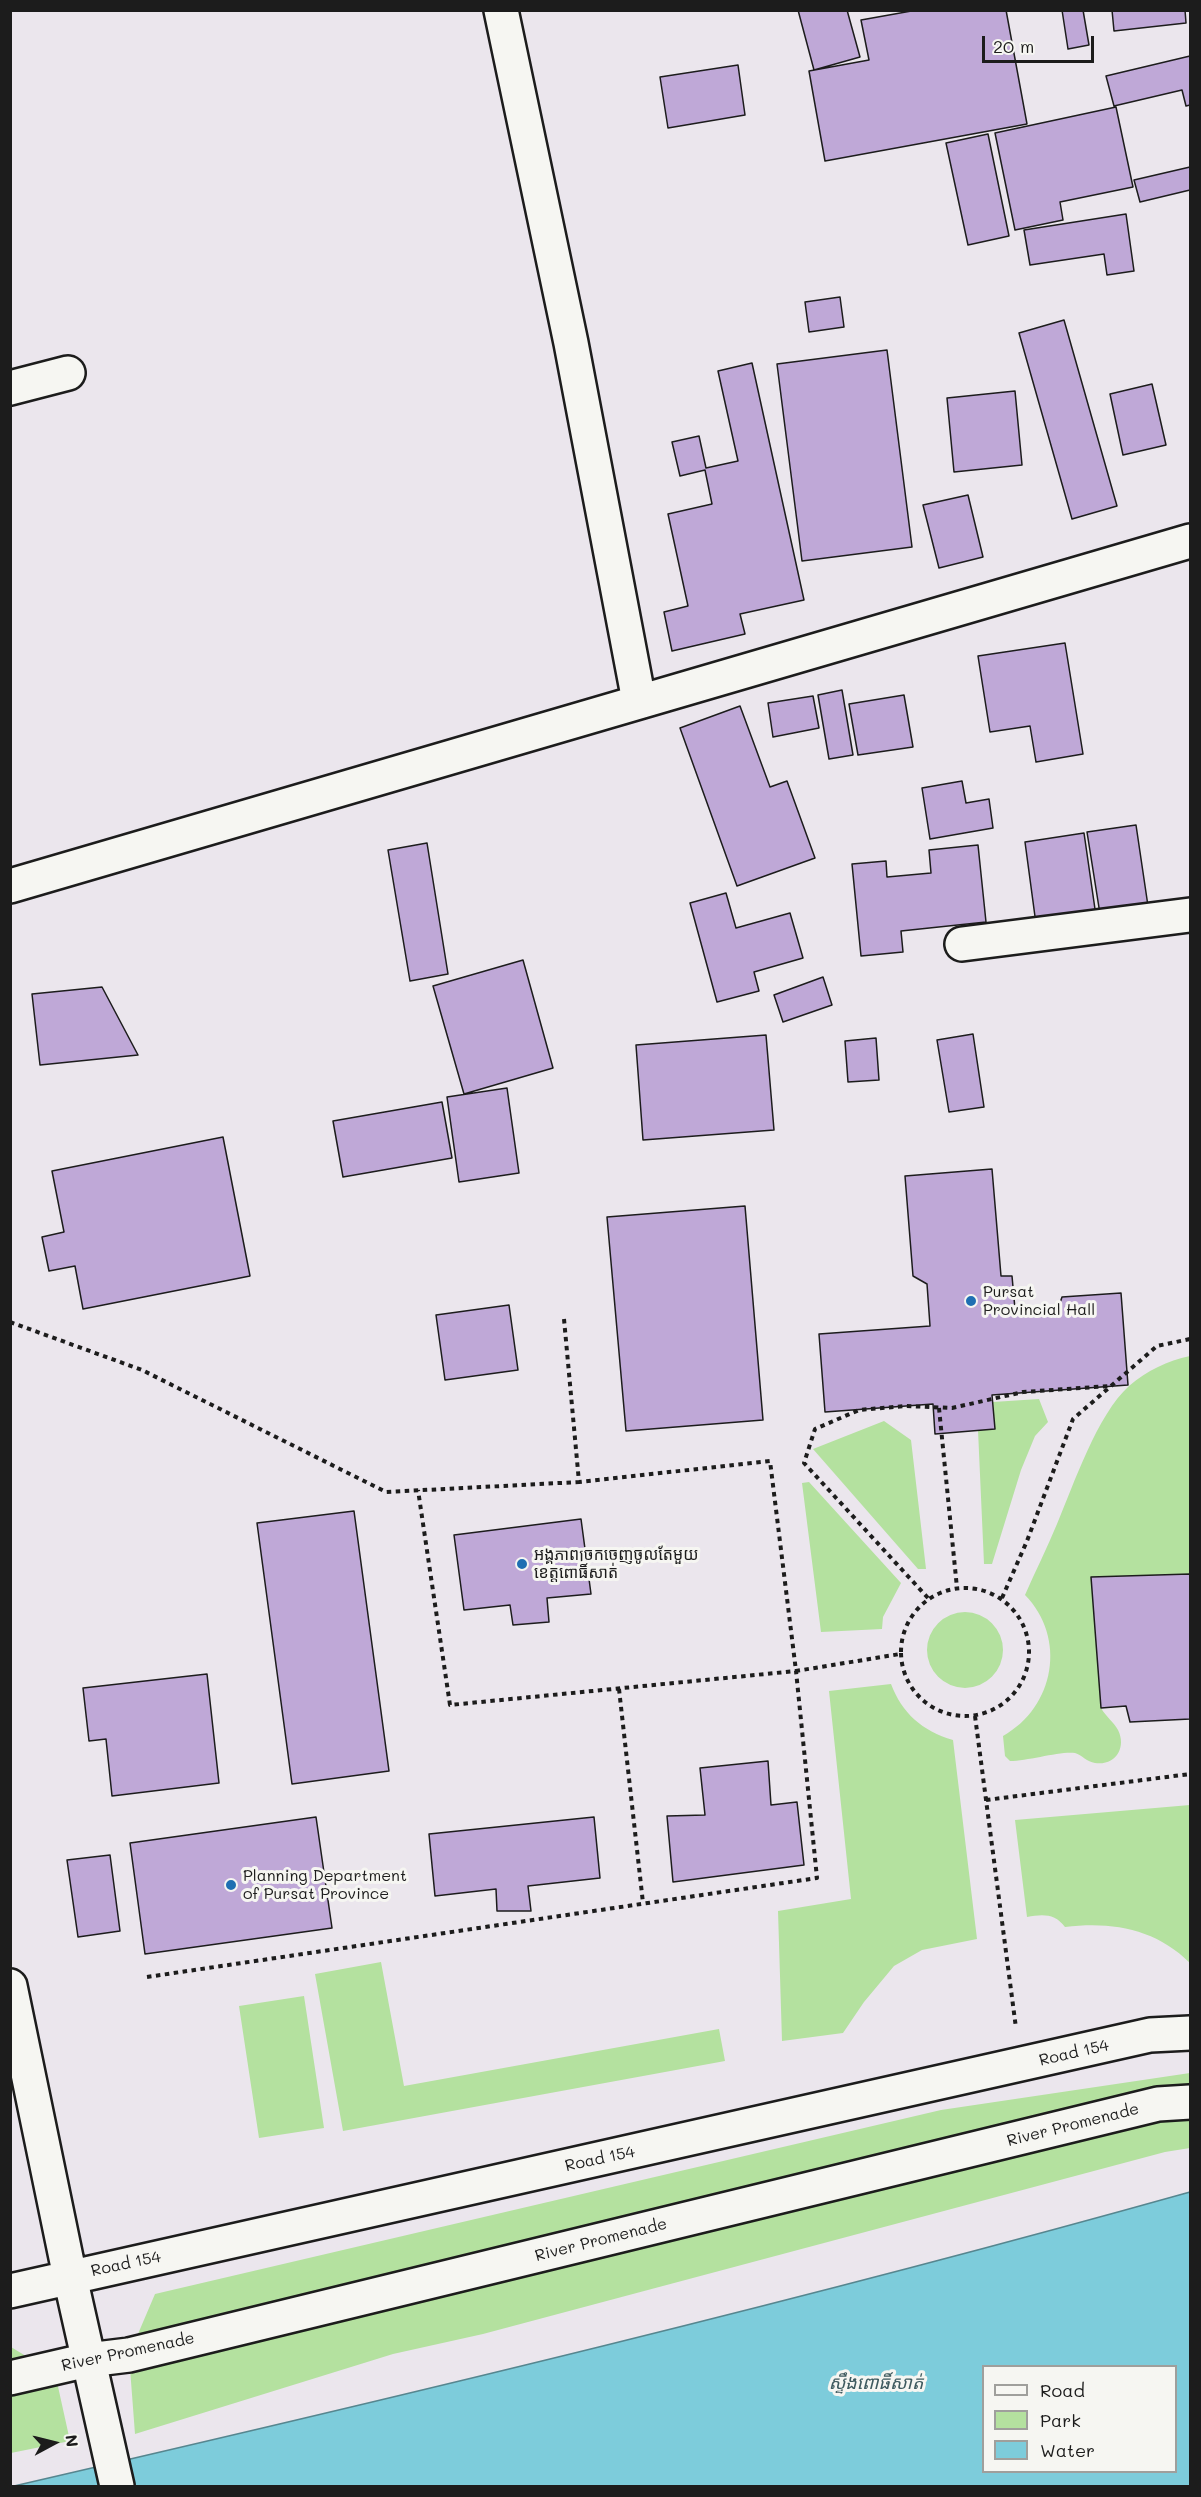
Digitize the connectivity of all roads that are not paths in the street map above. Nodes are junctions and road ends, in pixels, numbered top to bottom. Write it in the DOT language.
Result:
graph roads {
  1 [pos="501,10"];
  2 [pos="68,373"];
  3 [pos="10,388"];
  4 [pos="1191,541"];
  5 [pos="639,701"];
  6 [pos="10,886"];
  7 [pos="1191,915"];
  8 [pos="962,944"];
  9 [pos="10,1986"];
  10 [pos="1191,2032"];
  11 [pos="1191,2102"];
  12 [pos="70,2277"];
  13 [pos="10,2291"];
  14 [pos="88,2360"];
  15 [pos="10,2378"];
  16 [pos="117,2487"];
  1 -- 5 [label="street"];
  2 -- 3 [label="street"];
  4 -- 5 [label="street"];
  5 -- 6 [label="street"];
  7 -- 8 [label="street"];
  9 -- 12 [label="street"];
  10 -- 12 [label="street, Road 154"];
  11 -- 14 [label="street, River Promenade"];
  12 -- 13 [label="street, Road 154"];
  12 -- 14 [label="street"];
  14 -- 15 [label="street, River Promenade"];
  14 -- 16 [label="street"];
}
